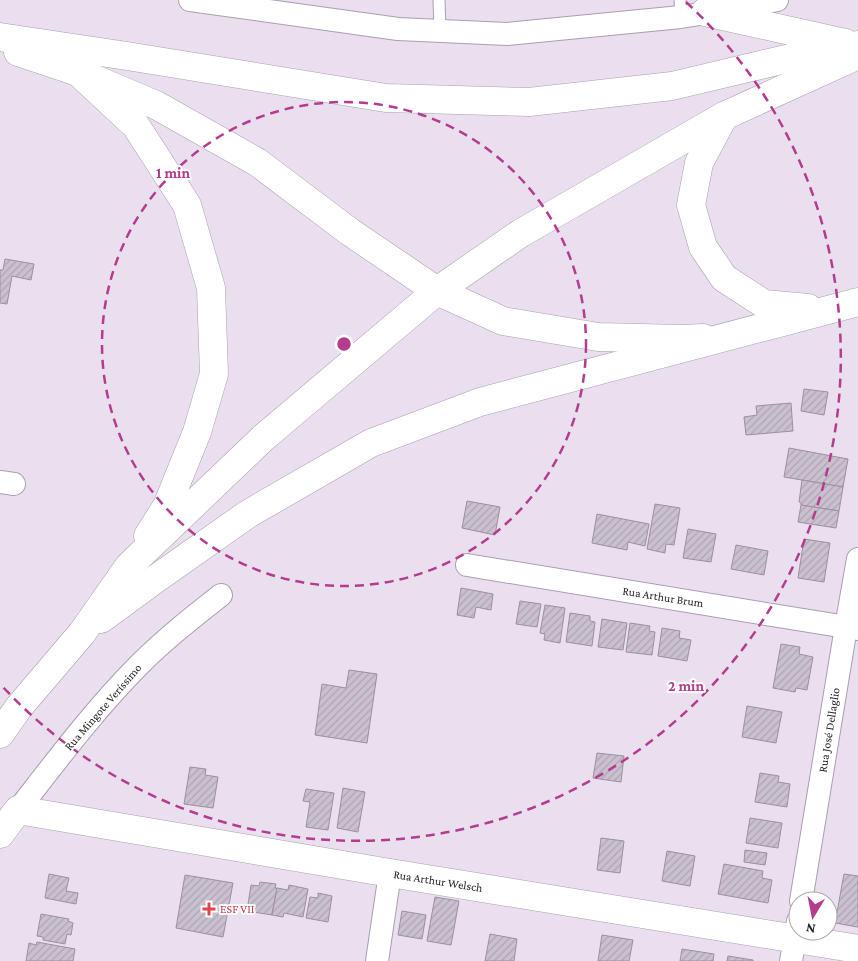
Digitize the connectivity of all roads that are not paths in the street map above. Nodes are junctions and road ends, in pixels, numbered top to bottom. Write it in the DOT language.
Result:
graph roads {
  1 [pos="190,0"];
  2 [pos="439,0"];
  3 [pos="777,0"];
  4 [pos="688,10"];
  5 [pos="440,31"];
  6 [pos="0,37"];
  7 [pos="0,46"];
  8 [pos="857,48"];
  9 [pos="78,72"];
  10 [pos="724,116"];
  11 [pos="437,291"];
  12 [pos="858,302"];
  13 [pos="829,309"];
  14 [pos="732,335"];
  15 [pos="858,559"];
  16 [pos="467,565"];
  17 [pos="129,566"];
  18 [pos="221,595"];
  19 [pos="852,628"];
  20 [pos="82,633"];
  21 [pos="0,734"];
  22 [pos="18,810"];
  23 [pos="0,834"];
  24 [pos="390,873"];
  25 [pos="803,891"];
  26 [pos="788,939"];
  27 [pos="802,941"];
  28 [pos="858,949"];
  29 [pos="378,961"];
  1 -- 5 [label="street"];
  2 -- 5 [label="lane"];
  3 -- 4 [label="street"];
  4 -- 5 [label="street"];
  4 -- 8 [label="main road"];
  6 -- 8 [label="main road"];
  7 -- 9 [label="main road"];
  8 -- 10 [label="main road"];
  9 -- 11 [label="main road"];
  9 -- 17 [label="main road"];
  10 -- 11 [label="main road"];
  10 -- 13 [label="main road"];
  11 -- 14 [label="main road"];
  11 -- 17 [label="main road"];
  12 -- 13 [label="main road"];
  13 -- 14 [label="main road"];
  14 -- 20 [label="main road"];
  15 -- 19 [label="street, Rua José Dellaglio"];
  16 -- 19 [label="street, Rua Arthur Brum"];
  17 -- 20 [label="main road"];
  18 -- 22 [label="street, Rua Mingote Veríssimo"];
  19 -- 25 [label="street, Rua José Dellaglio"];
  20 -- 21 [label="main road"];
  22 -- 23 [label="main road, Rua Mingote Veríssimo"];
  22 -- 24 [label="main road, Rua Arthur Welsch"];
  24 -- 26 [label="main road, Rua Arthur Welsch"];
  24 -- 29 [label="street"];
  27 -- 28 [label="main road, Rua Arthur Welsch"];
}
